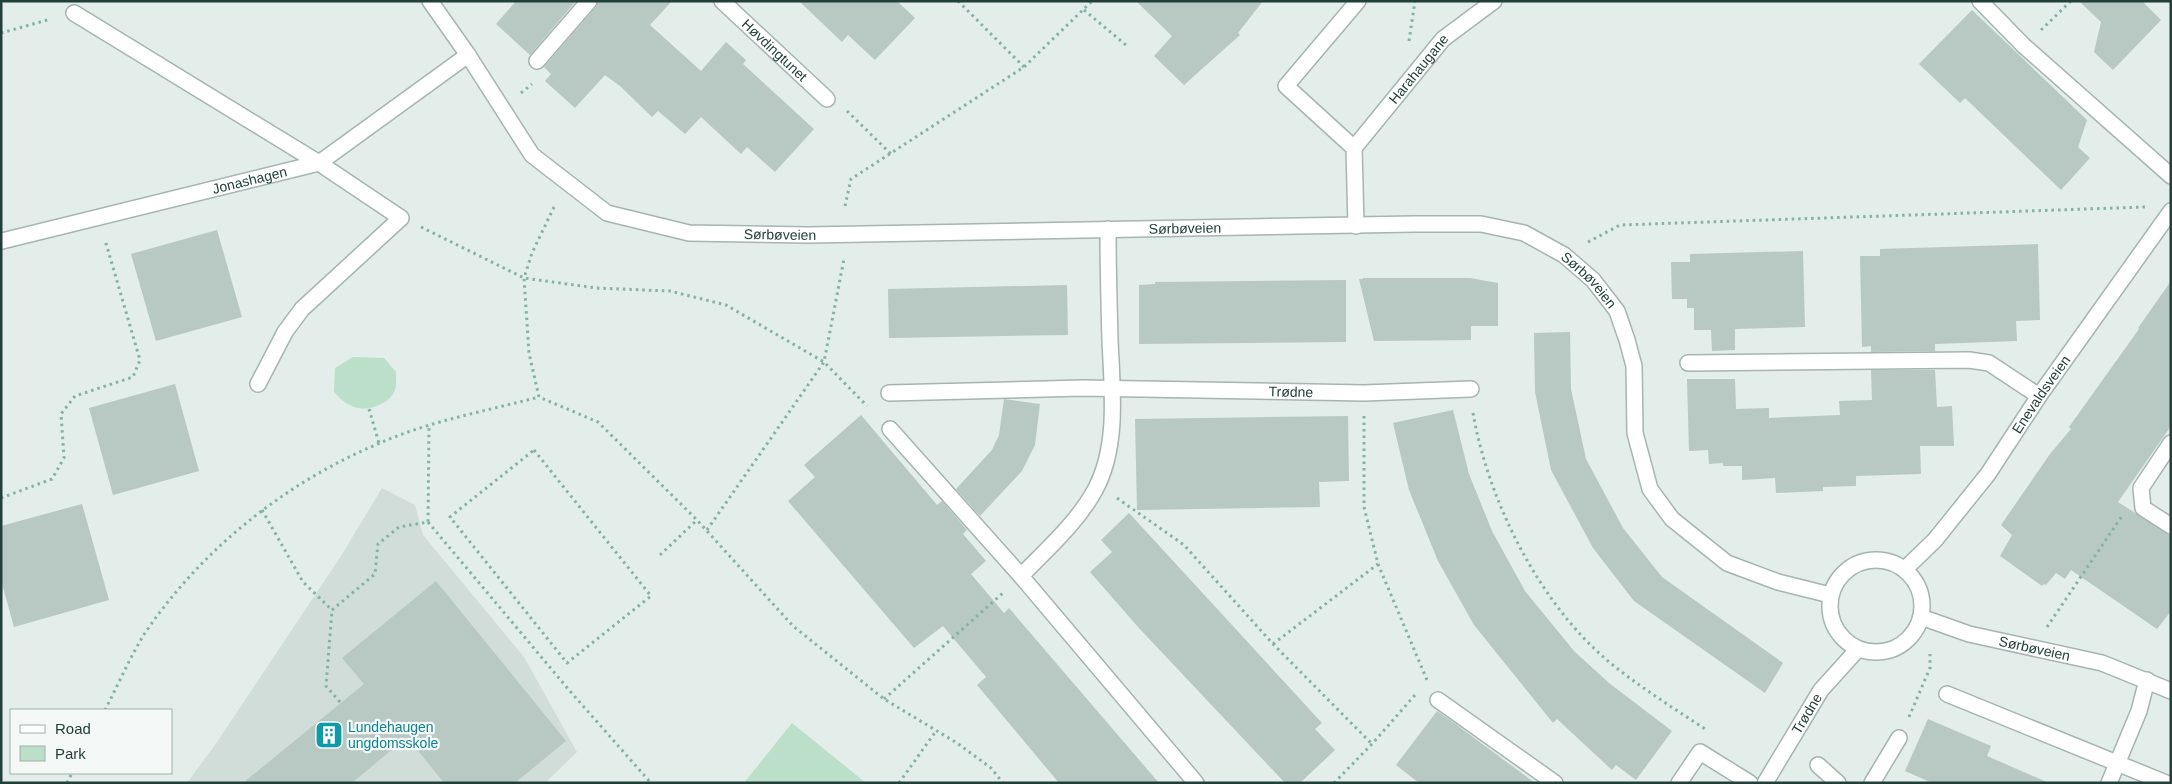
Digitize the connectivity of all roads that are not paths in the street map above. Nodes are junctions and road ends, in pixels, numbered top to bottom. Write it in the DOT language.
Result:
graph roads {
  1 [pos="430,1"];
  2 [pos="590,1"];
  3 [pos="722,1"];
  4 [pos="1358,1"];
  5 [pos="1494,1"];
  6 [pos="1980,1"];
  7 [pos="74,13"];
  8 [pos="468,55"];
  9 [pos="536,62"];
  10 [pos="827,99"];
  11 [pos="1354,148"];
  12 [pos="319,164"];
  13 [pos="2171,176"];
  14 [pos="2171,211"];
  15 [pos="1356,226"];
  16 [pos="1108,229"];
  17 [pos="2,241"];
  18 [pos="1688,363"];
  19 [pos="258,384"];
  20 [pos="1112,389"];
  21 [pos="1471,389"];
  22 [pos="889,393"];
  23 [pos="2039,396"];
  24 [pos="890,429"];
  25 [pos="2171,444"];
  26 [pos="2171,526"];
  27 [pos="1905,569"];
  28 [pos="1021,576"];
  29 [pos="1830,595"];
  30 [pos="1921,617"];
  31 [pos="1858,649"];
  32 [pos="2147,680"];
  33 [pos="2171,691"];
  34 [pos="1947,694"];
  35 [pos="1438,700"];
  36 [pos="1899,738"];
  37 [pos="2118,762"];
  38 [pos="1818,765"];
  39 [pos="1196,783"];
  40 [pos="1555,783"];
  41 [pos="1679,783"];
  42 [pos="1750,783"];
  43 [pos="1765,783"];
  44 [pos="1838,783"];
  45 [pos="1872,783"];
  46 [pos="2109,783"];
  47 [pos="2166,783"];
  1 -- 8 [label="street, Sørbøveien"];
  2 -- 9 [label="street"];
  3 -- 10 [label="street, Høvdingtunet"];
  4 -- 11 [label="street"];
  5 -- 11 [label="street, Harahaugane"];
  6 -- 13 [label="street"];
  7 -- 12 [label="street"];
  8 -- 12 [label="street, Jonashagen"];
  8 -- 16 [label="street, Sørbøveien"];
  11 -- 15 [label="street"];
  12 -- 17 [label="street, Jonashagen"];
  12 -- 19 [label="street"];
  14 -- 23 [label="street, Enevaldsveien"];
  15 -- 16 [label="street, Sørbøveien"];
  15 -- 29 [label="street, Sørbøveien"];
  16 -- 20 [label="street"];
  18 -- 23 [label="street"];
  20 -- 21 [label="street, Trødne"];
  20 -- 22 [label="street, Trødne"];
  20 -- 28 [label="street"];
  23 -- 27 [label="street, Enevaldsveien"];
  24 -- 28 [label="street"];
  25 -- 26 [label="street"];
  27 -- 29 [label="street"];
  27 -- 30 [label="street"];
  28 -- 39 [label="street"];
  29 -- 31 [label="street"];
  30 -- 31 [label="street"];
  30 -- 32 [label="street, Sørbøveien"];
  31 -- 43 [label="street, Trødne"];
  32 -- 33 [label="street, Sørbøveien"];
  32 -- 37 [label="street"];
  34 -- 37 [label="street"];
  35 -- 40 [label="street"];
  36 -- 45 [label="street"];
  37 -- 46 [label="street"];
  37 -- 47 [label="street"];
  38 -- 44 [label="street"];
  41 -- 42 [label="street"];
}
